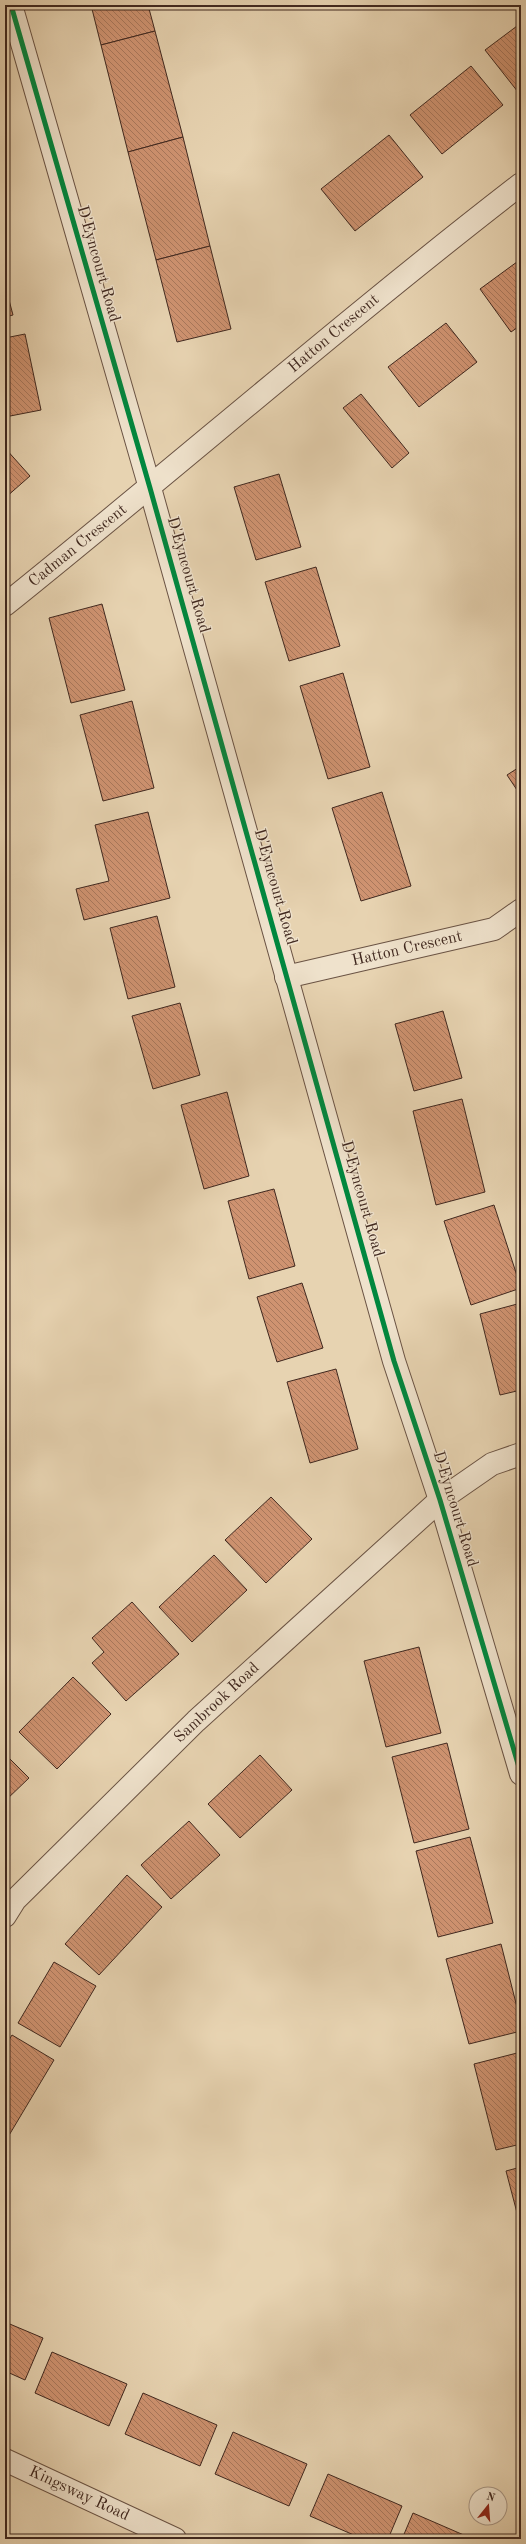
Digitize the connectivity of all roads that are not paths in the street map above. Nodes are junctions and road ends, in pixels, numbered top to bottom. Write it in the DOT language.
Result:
graph roads {
  1 [pos="11,5"];
  2 [pos="521,184"];
  3 [pos="150,488"];
  4 [pos="5,605"];
  5 [pos="521,910"];
  6 [pos="286,977"];
  7 [pos="521,1454"];
  8 [pos="440,1500"];
  9 [pos="521,1774"];
  10 [pos="5,1916"];
  11 [pos="5,2460"];
  12 [pos="175,2539"];
  1 -- 3 [label="street, D'Eyncourt Road"];
  2 -- 3 [label="street, Hatton Crescent"];
  3 -- 4 [label="street, Cadman Crescent"];
  3 -- 6 [label="street, D'Eyncourt Road"];
  5 -- 6 [label="street, Hatton Crescent"];
  6 -- 8 [label="street, D'Eyncourt Road"];
  7 -- 8 [label="street, Sambrook Road"];
  8 -- 9 [label="street, D'Eyncourt Road"];
  8 -- 10 [label="street, Sambrook Road"];
  11 -- 12 [label="street, Kingsway Road"];
}
